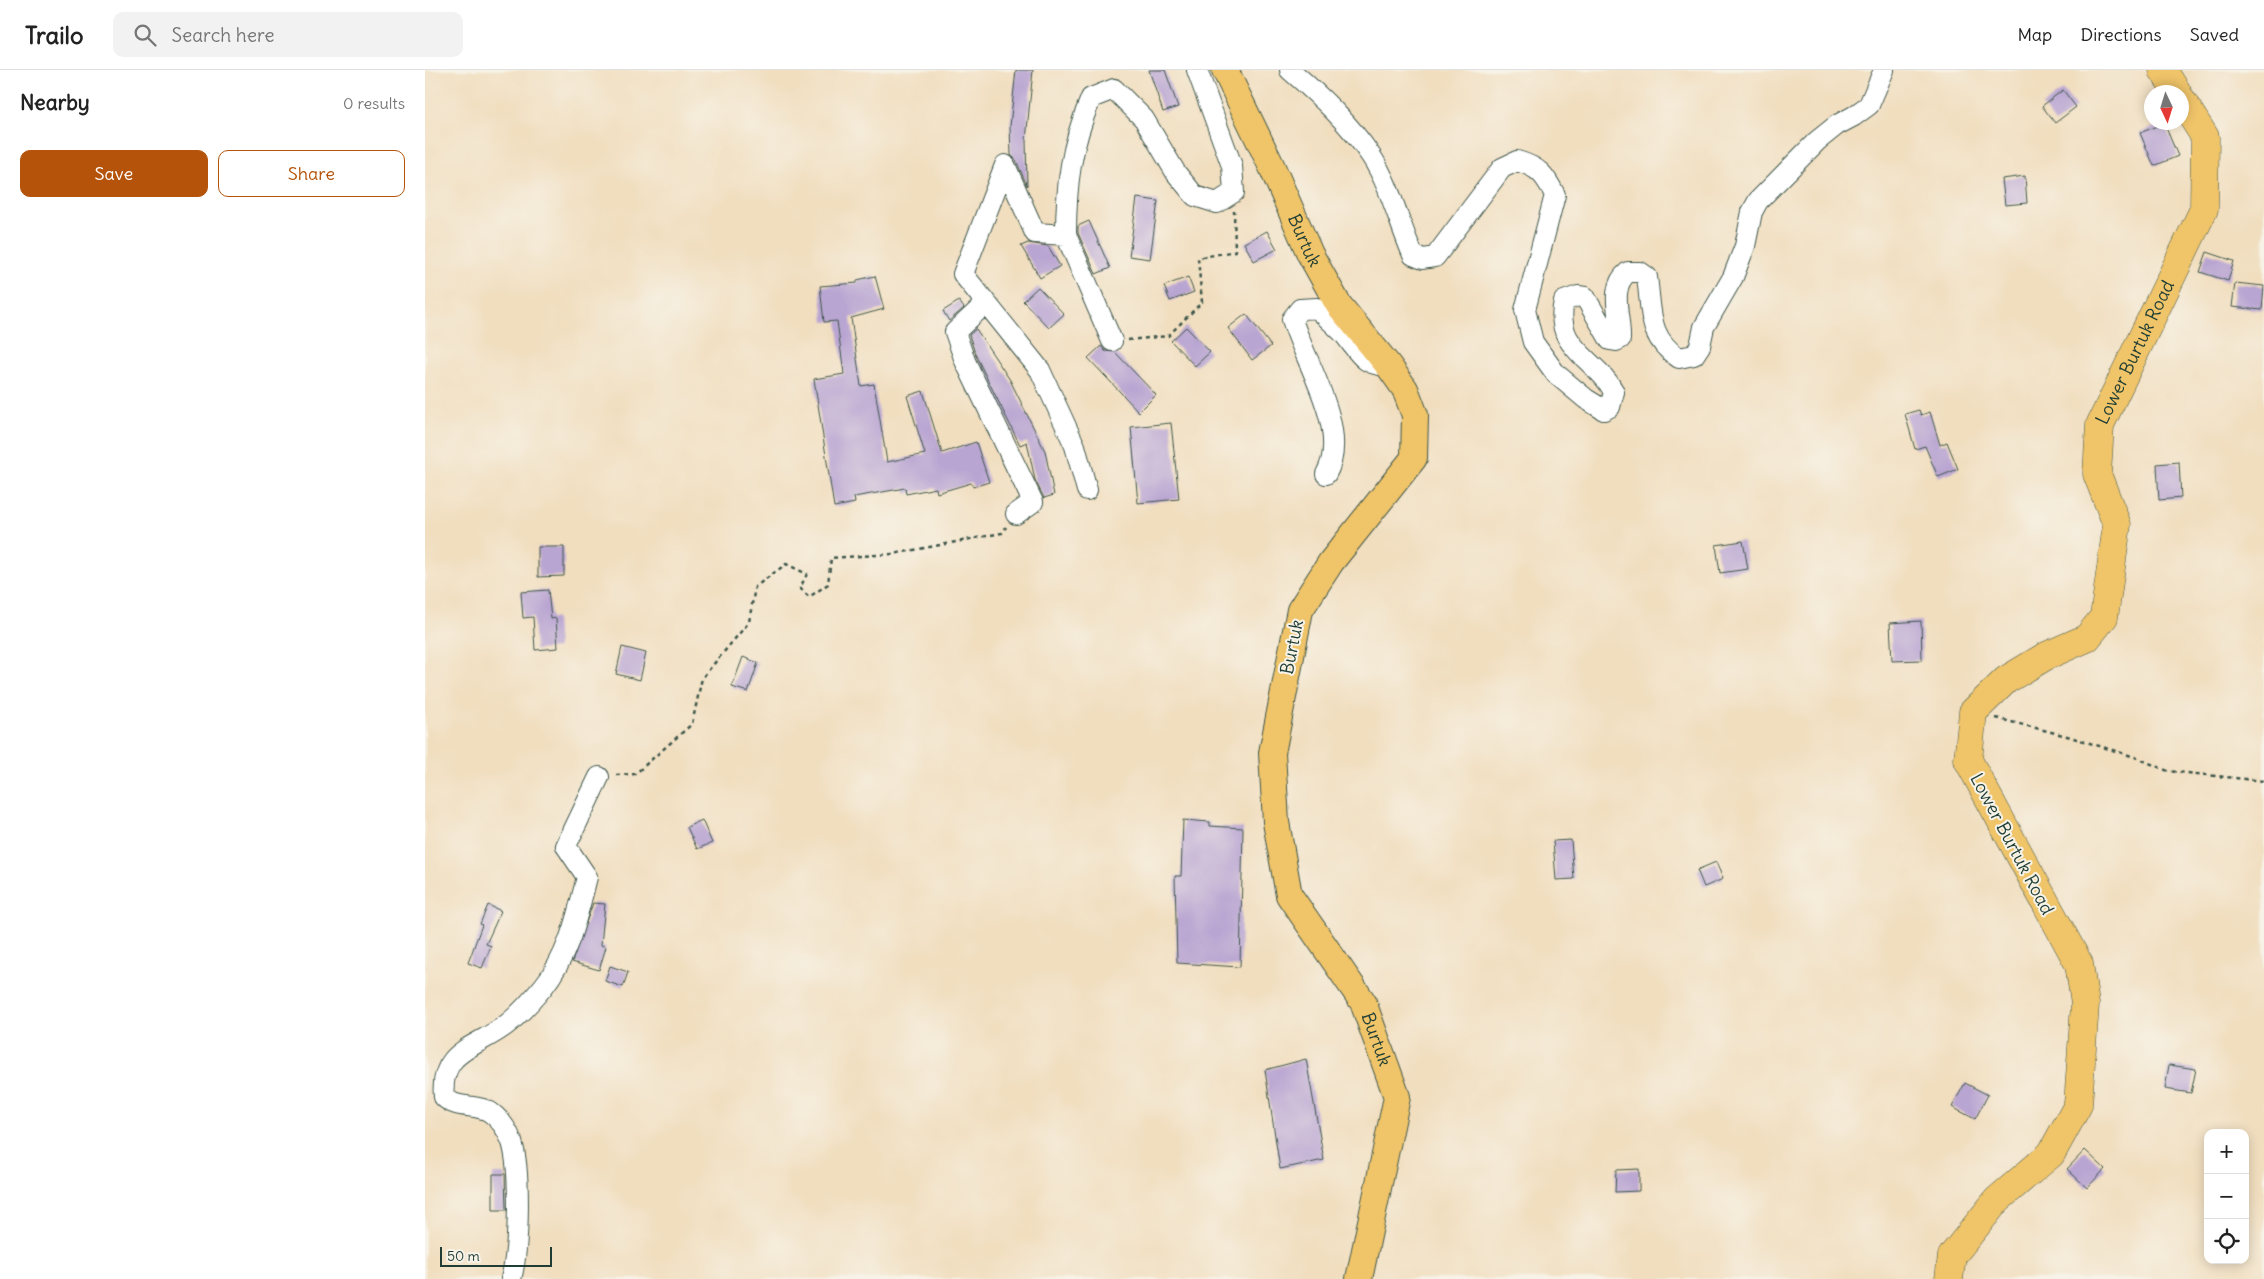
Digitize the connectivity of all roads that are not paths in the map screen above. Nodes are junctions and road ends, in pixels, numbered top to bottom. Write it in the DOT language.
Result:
graph roads {
  1 [pos="1197,70"];
  2 [pos="1225,70"];
  3 [pos="1290,70"];
  4 [pos="1884,70"];
  5 [pos="2163,70"];
  6 [pos="2173,85"];
  7 [pos="2189,112"];
  8 [pos="1066,235"];
  9 [pos="986,302"];
  10 [pos="1112,341"];
  11 [pos="1388,365"];
  12 [pos="1326,474"];
  13 [pos="1087,490"];
  14 [pos="1016,514"];
  15 [pos="599,777"];
  16 [pos="511,1279"];
  17 [pos="1359,1279"];
  18 [pos="1949,1279"];
  1 -- 8 [label="street"];
  2 -- 11 [label="main road, Burtuk"];
  3 -- 4 [label="street"];
  5 -- 6 [label="highway"];
  7 -- 18 [label="highway, Lower Burtuk Road"];
  8 -- 9 [label="street"];
  8 -- 10 [label="street"];
  9 -- 13 [label="street"];
  9 -- 14 [label="street"];
  11 -- 12 [label="street"];
  11 -- 17 [label="main road, Burtuk"];
  15 -- 16 [label="street"];
}
